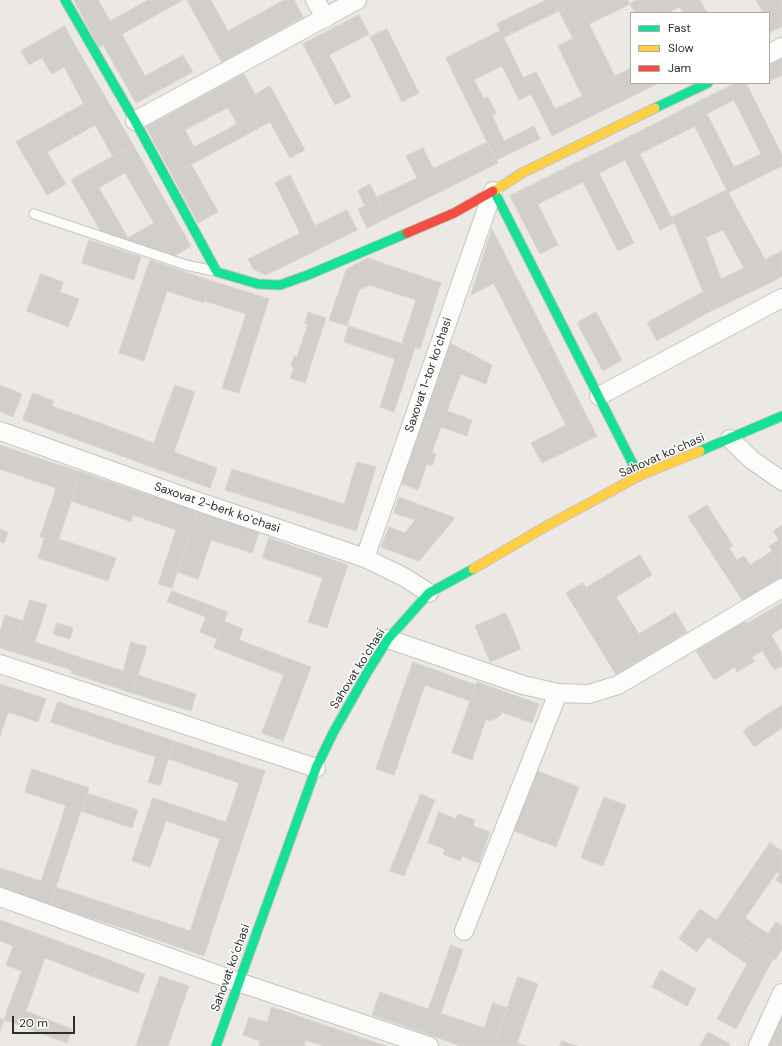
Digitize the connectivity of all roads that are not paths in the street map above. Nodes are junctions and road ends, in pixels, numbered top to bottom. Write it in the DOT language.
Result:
graph roads {
  1 [pos="65,0"];
  2 [pos="315,0"];
  3 [pos="357,0"];
  4 [pos="326,18"];
  5 [pos="782,47"];
  6 [pos="770,53"];
  7 [pos="706,84"];
  8 [pos="135,121"];
  9 [pos="493,191"];
  10 [pos="34,214"];
  11 [pos="217,272"];
  12 [pos="782,298"];
  13 [pos="599,396"];
  14 [pos="782,416"];
  15 [pos="0,431"];
  16 [pos="730,439"];
  17 [pos="639,476"];
  18 [pos="782,480"];
  19 [pos="365,558"];
  20 [pos="782,588"];
  21 [pos="429,593"];
  22 [pos="388,639"];
  23 [pos="0,664"];
  24 [pos="558,693"];
  25 [pos="316,768"];
  26 [pos="0,897"];
  27 [pos="464,931"];
  28 [pos="238,982"];
  29 [pos="782,993"];
  30 [pos="216,1046"];
  31 [pos="429,1046"];
  32 [pos="758,1046"];
  1 -- 8 [label="street"];
  2 -- 4 [label="street"];
  3 -- 4 [label="street"];
  4 -- 8 [label="street"];
  5 -- 6 [label="street"];
  7 -- 9 [label="street"];
  8 -- 11 [label="street"];
  9 -- 11 [label="street"];
  9 -- 13 [label="street"];
  9 -- 19 [label="street, Saxovat 1-tor koʻchasi"];
  10 -- 11 [label="lane"];
  12 -- 13 [label="street"];
  13 -- 17 [label="street"];
  14 -- 16 [label="street, Sahovat koʻchasi"];
  15 -- 19 [label="street, Saxovat 2-berk koʻchasi"];
  16 -- 17 [label="street, Sahovat koʻchasi"];
  16 -- 18 [label="street"];
  17 -- 21 [label="street, Sahovat koʻchasi"];
  19 -- 21 [label="street, Saxovat 2-berk koʻchasi"];
  20 -- 24 [label="street"];
  21 -- 22 [label="street, Sahovat koʻchasi"];
  22 -- 24 [label="street"];
  22 -- 25 [label="street, Sahovat koʻchasi"];
  23 -- 25 [label="street"];
  24 -- 27 [label="street"];
  25 -- 28 [label="street, Sahovat koʻchasi"];
  26 -- 28 [label="street"];
  28 -- 30 [label="street, Sahovat koʻchasi"];
  28 -- 31 [label="street"];
  29 -- 32 [label="street"];
}
